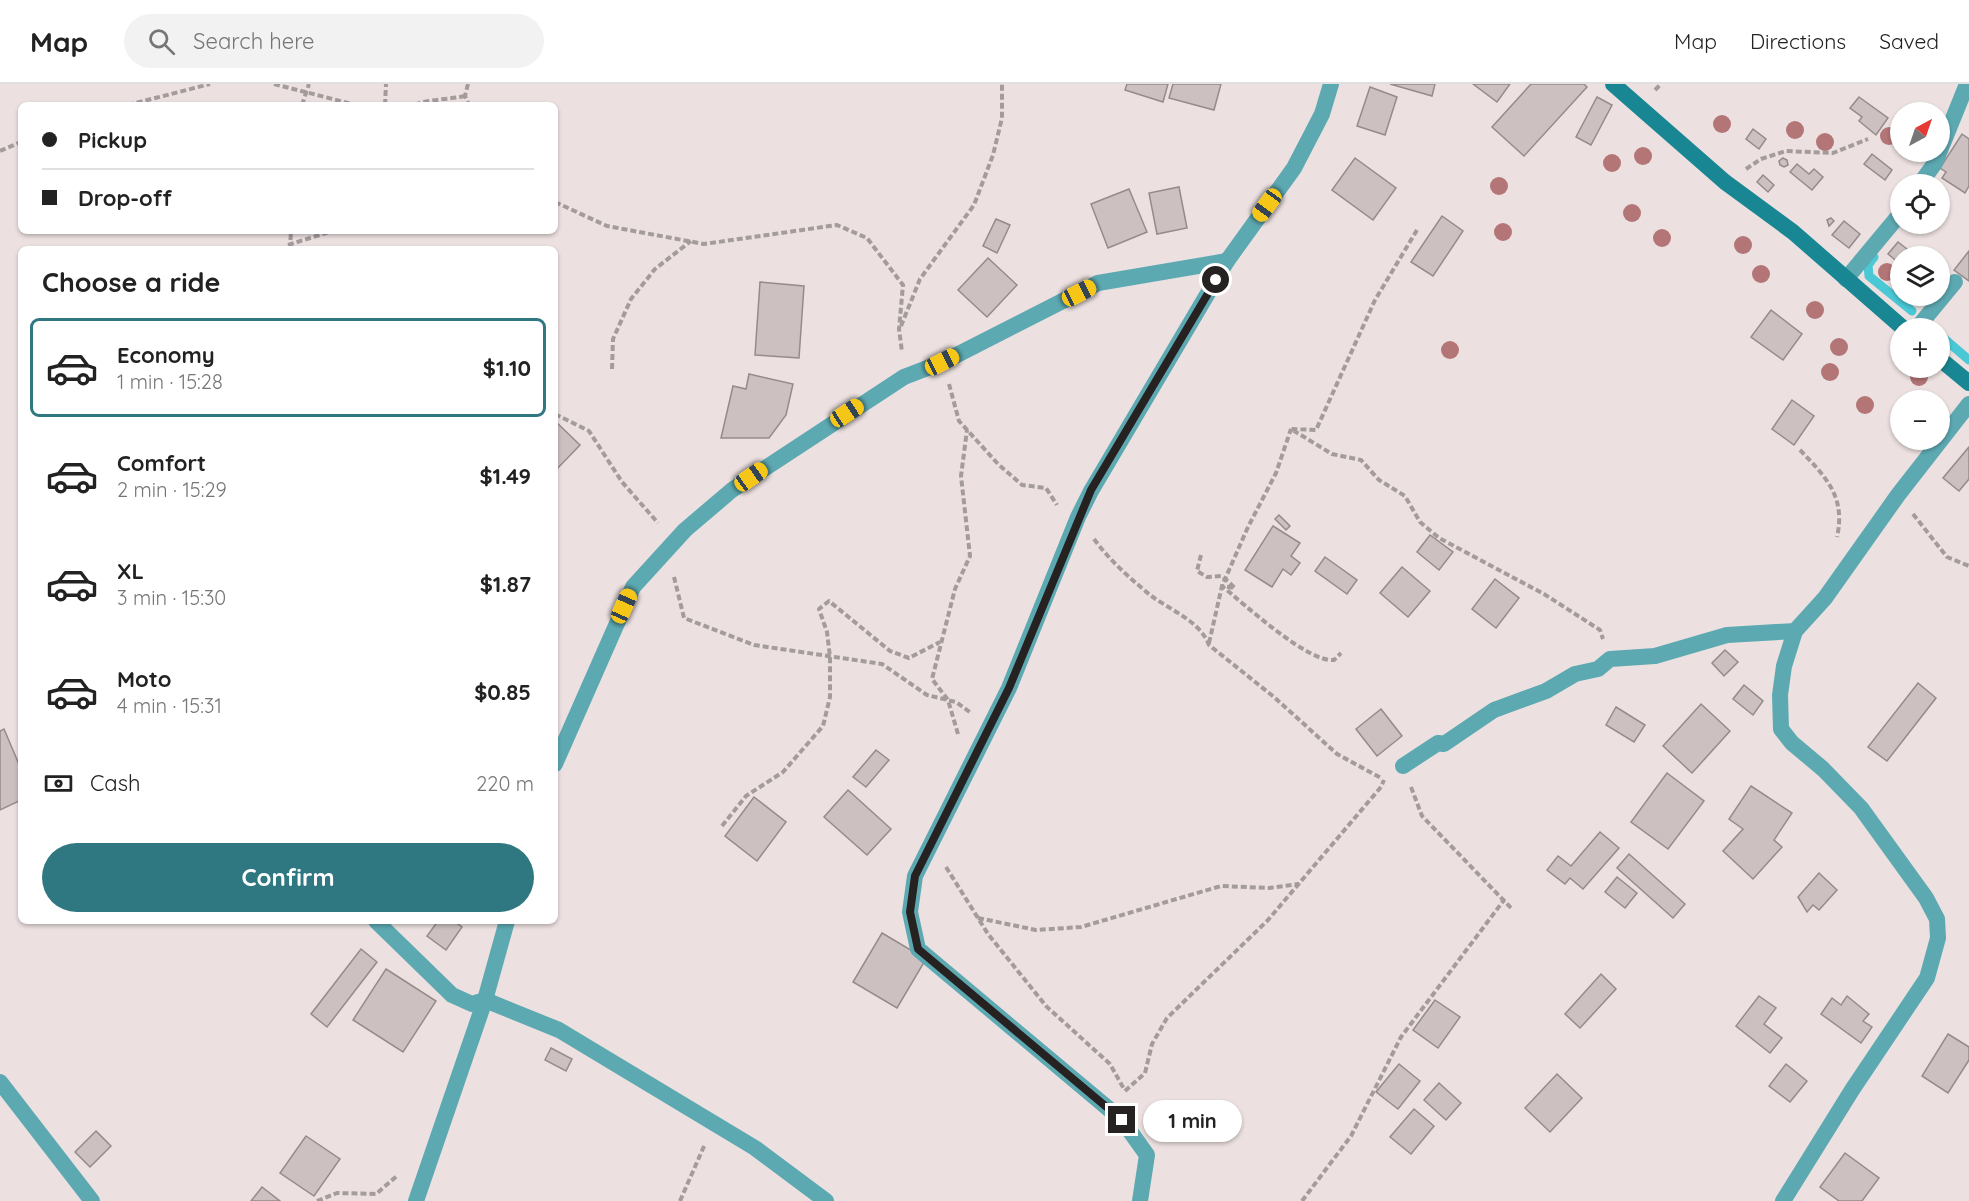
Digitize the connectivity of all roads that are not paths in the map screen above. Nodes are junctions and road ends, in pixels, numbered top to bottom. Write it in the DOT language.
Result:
graph roads {
  1 [pos="1331,84"];
  2 [pos="1613,84"];
  3 [pos="1967,84"];
  4 [pos="1927,174"];
  5 [pos="1890,226"];
  6 [pos="1227,261"];
  7 [pos="1846,279"];
  8 [pos="1955,282"];
  9 [pos="1891,318"];
  10 [pos="1925,318"];
  11 [pos="1950,367"];
  12 [pos="1969,383"];
  13 [pos="1969,404"];
  14 [pos="1795,631"];
  15 [pos="558,757"];
  16 [pos="1403,766"];
  17 [pos="379,924"];
  18 [pos="506,924"];
  19 [pos="485,1000"];
  20 [pos="0,1082"];
  21 [pos="92,1201"];
  22 [pos="416,1201"];
  23 [pos="826,1201"];
  24 [pos="1140,1201"];
  25 [pos="1783,1201"];
  1 -- 6 [label="street"];
  2 -- 7 [label="main road"];
  3 -- 4 [label="street"];
  5 -- 7 [label="street"];
  6 -- 15 [label="street"];
  6 -- 24 [label="street"];
  7 -- 9 [label="main road"];
  8 -- 10 [label="street"];
  11 -- 12 [label="main road"];
  13 -- 14 [label="street"];
  14 -- 16 [label="street"];
  14 -- 25 [label="street"];
  17 -- 19 [label="street"];
  18 -- 19 [label="street"];
  19 -- 22 [label="street"];
  19 -- 23 [label="street"];
  20 -- 21 [label="street"];
}
